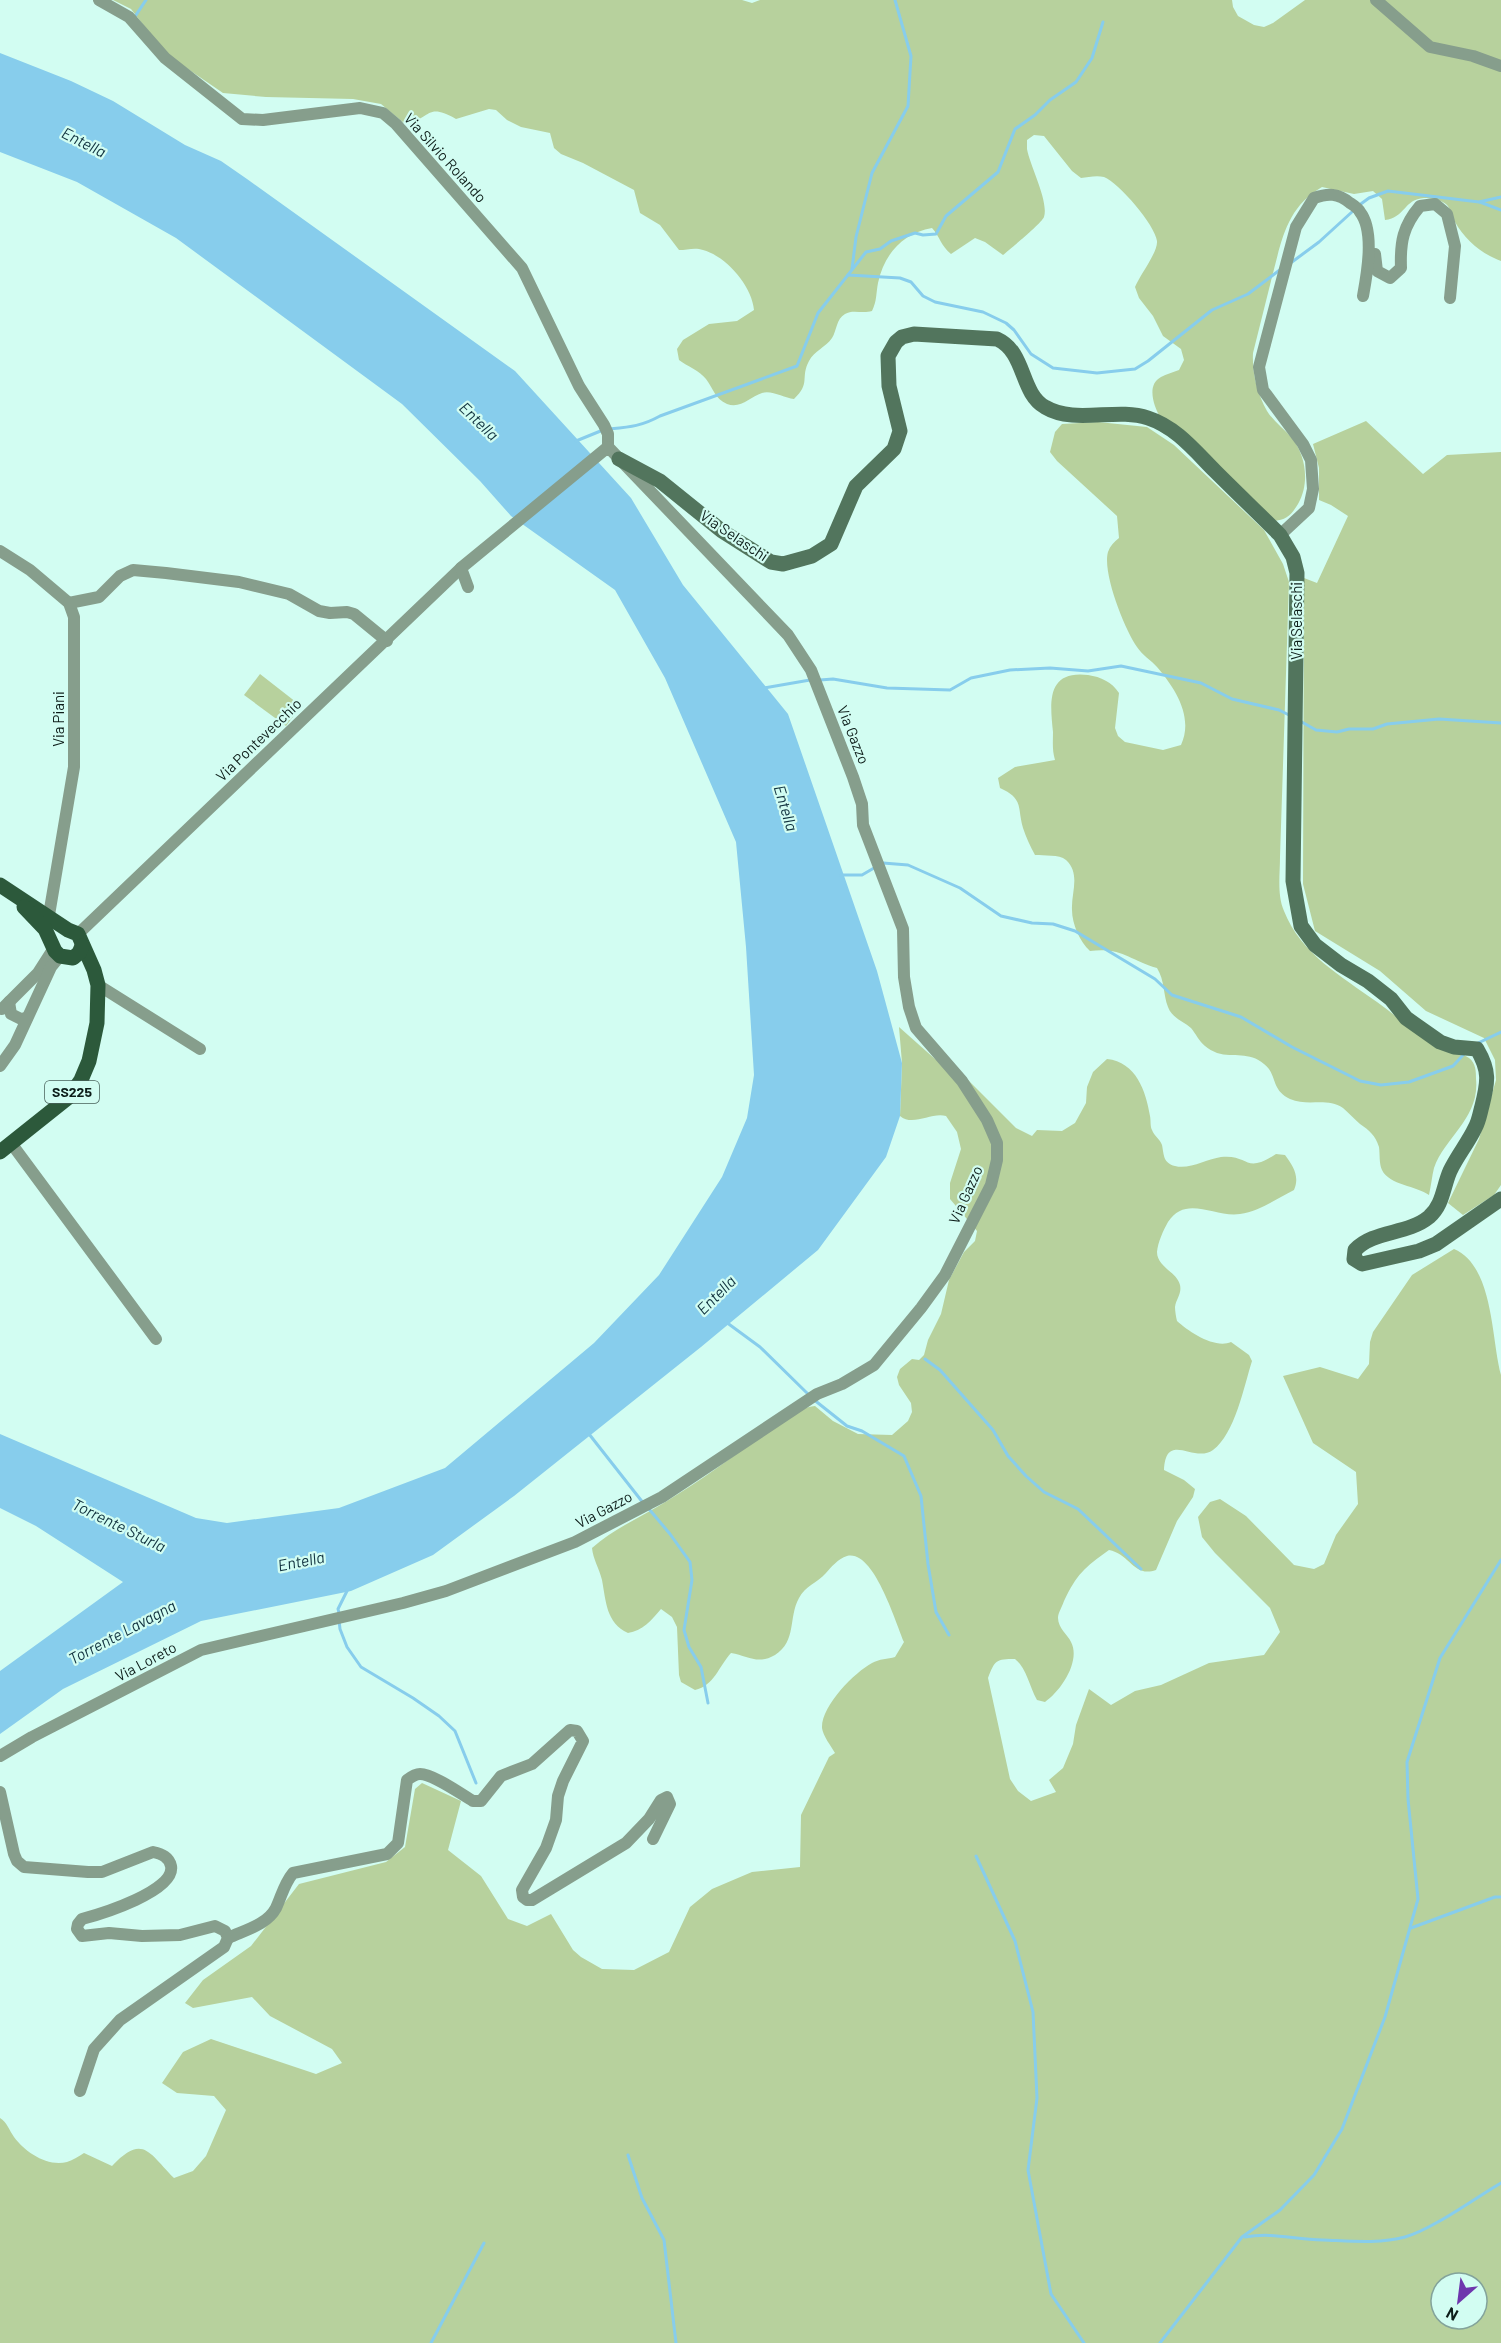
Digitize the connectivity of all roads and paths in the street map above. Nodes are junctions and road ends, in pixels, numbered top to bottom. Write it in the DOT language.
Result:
graph roads {
  1 [pos="99,0"];
  2 [pos="1376,0"];
  3 [pos="1501,66"];
  4 [pos="1367,229"];
  5 [pos="1363,296"];
  6 [pos="1450,298"];
  7 [pos="605,449"];
  8 [pos="619,459"];
  9 [pos="1280,535"];
  10 [pos="1,553"];
  11 [pos="463,567"];
  12 [pos="468,587"];
  13 [pos="69,603"];
  14 [pos="387,641"];
  15 [pos="1,886"];
  16 [pos="49,915"];
  17 [pos="67,945"];
  18 [pos="98,985"];
  19 [pos="98,1004"];
  20 [pos="27,1018"];
  21 [pos="200,1049"];
  22 [pos="0,1066"];
  23 [pos="6,1147"];
  24 [pos="1501,1199"];
  25 [pos="156,1339"];
  26 [pos="316,1623"];
  27 [pos="0,1756"];
  28 [pos="0,1792"];
  29 [pos="653,1839"];
  30 [pos="228,1938"];
  31 [pos="80,2091"];
  1 -- 7 [label="street, Via Silvio Rolando"];
  2 -- 3 [label="street"];
  4 -- 5 [label="street"];
  4 -- 6 [label="street"];
  4 -- 9 [label="street"];
  7 -- 8 [label="street, Via Gazzo"];
  7 -- 11 [label="street, Via Pontevecchio"];
  8 -- 9 [label="street, Via Selaschi"];
  8 -- 26 [label="street, Via Gazzo"];
  9 -- 24 [label="street, Via Selaschi"];
  10 -- 13 [label="street"];
  11 -- 12 [label="street"];
  11 -- 14 [label="street, Via Pontevecchio"];
  13 -- 14 [label="street"];
  13 -- 16 [label="street, Via Piani"];
  14 -- 17 [label="street, Via Pontevecchio"];
  15 -- 16 [label="main road, SS225"];
  15 -- 17 [label="main road, SS225"];
  16 -- 17 [label="main road, SS225"];
  17 -- 18 [label="main road, SS225"];
  17 -- 19 [label="main road, SS225"];
  17 -- 20 [label="street"];
  17 -- 20 [label="street"];
  18 -- 19 [label="main road, SS225"];
  18 -- 21 [label="street"];
  19 -- 23 [label="main road, SS225"];
  20 -- 22 [label="street"];
  23 -- 25 [label="street"];
  26 -- 27 [label="street, Via Loreto"];
  28 -- 30 [label="street"];
  29 -- 30 [label="street"];
  30 -- 31 [label="street"];
}
